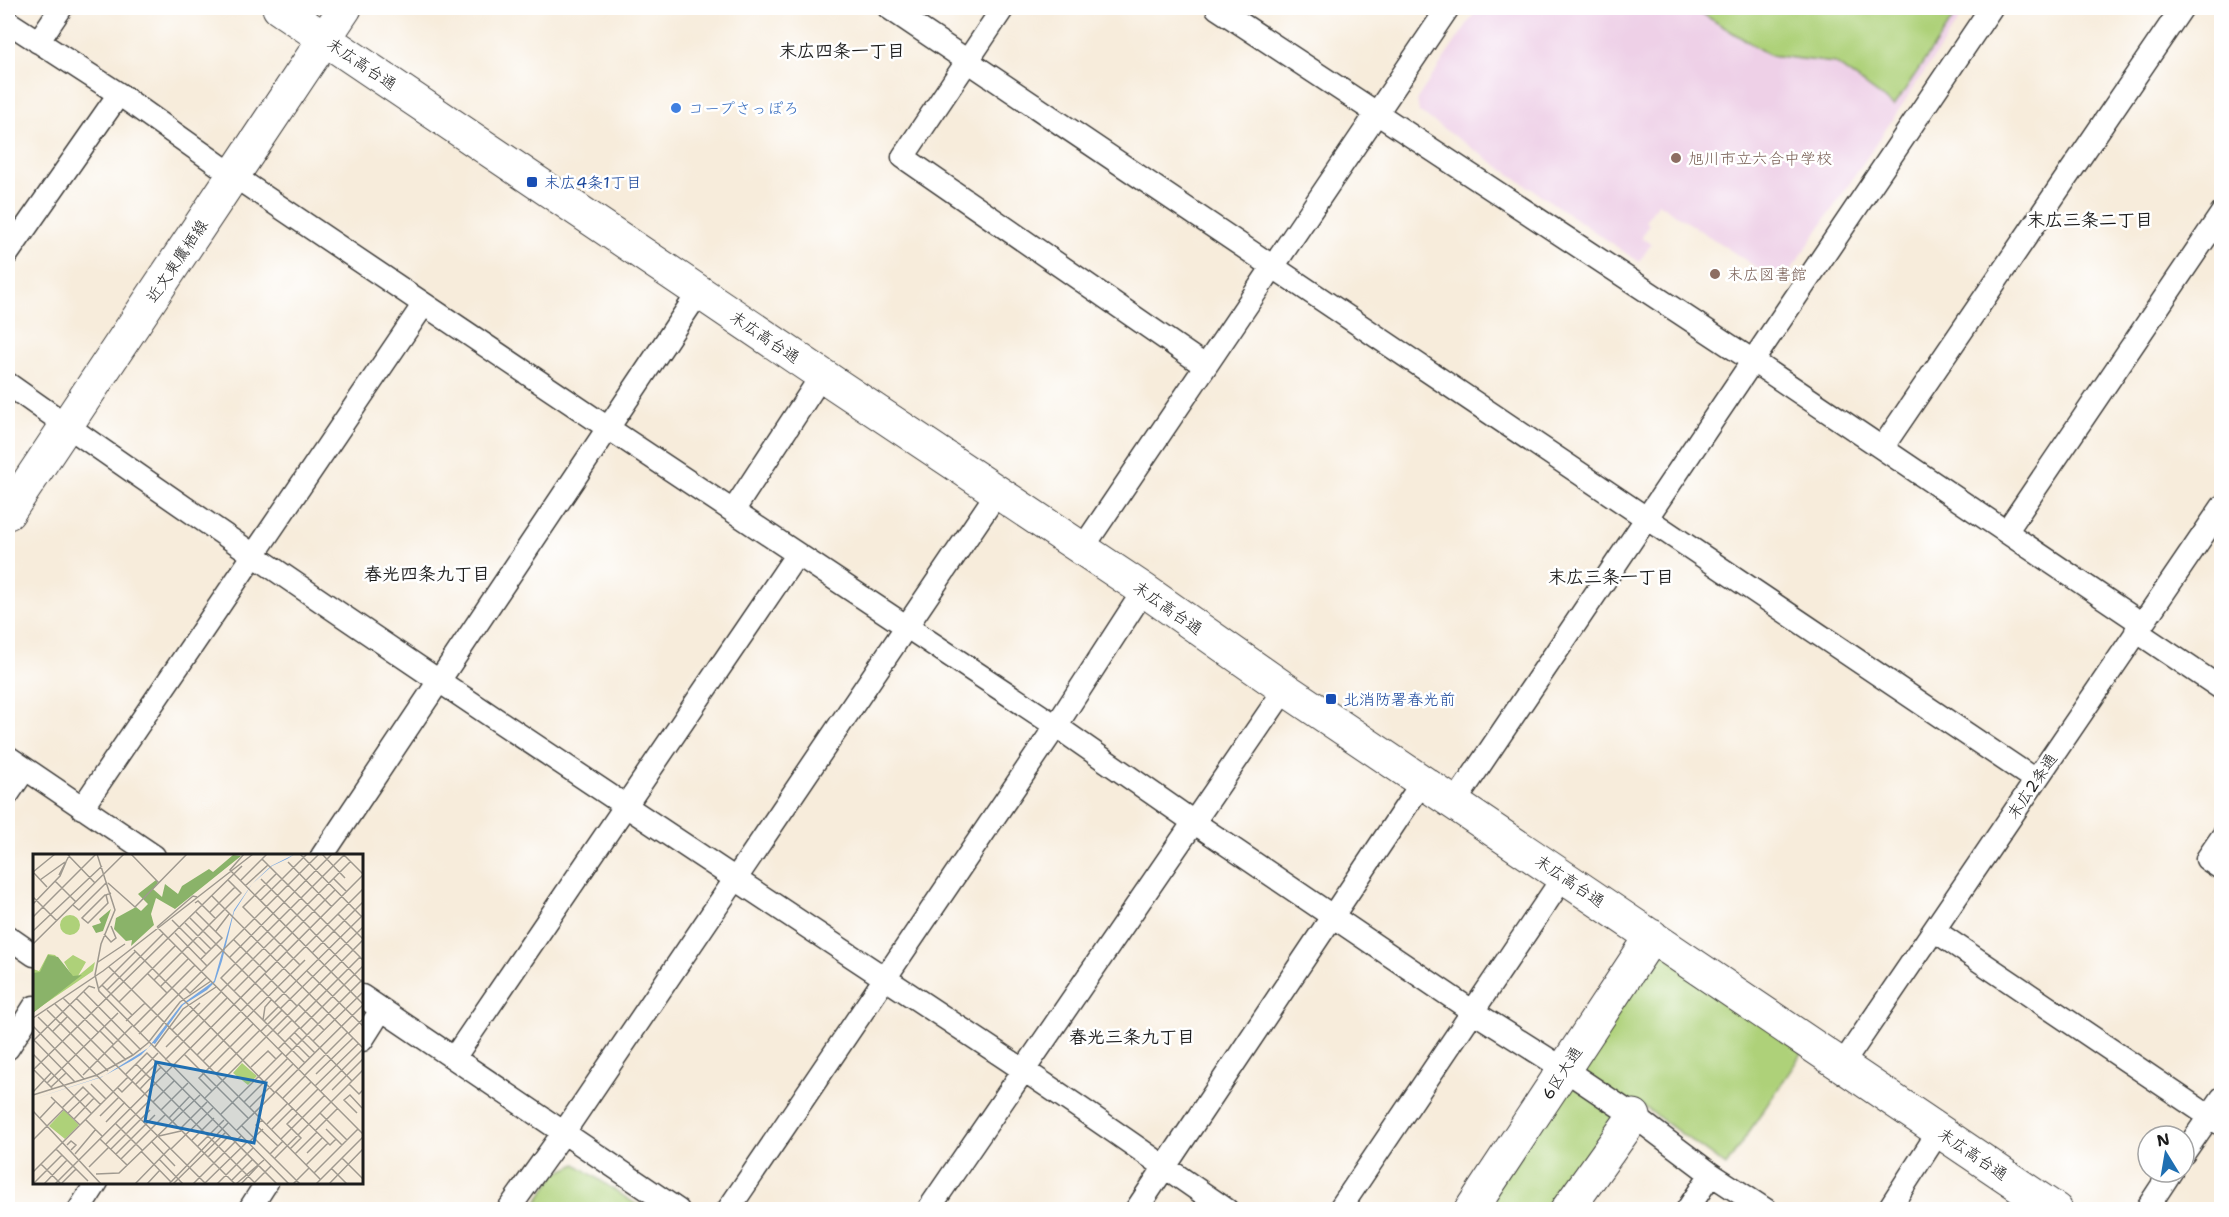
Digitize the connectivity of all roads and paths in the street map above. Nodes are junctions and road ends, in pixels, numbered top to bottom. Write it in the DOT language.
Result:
graph roads {
  1 [pos="61,8"];
  2 [pos="279,8"];
  3 [pos="345,8"];
  4 [pos="889,8"];
  5 [pos="1003,8"];
  6 [pos="1219,8"];
  7 [pos="1448,8"];
  8 [pos="1991,8"];
  9 [pos="2182,8"];
  10 [pos="11,31"];
  11 [pos="325,39"];
  12 [pos="38,42"];
  13 [pos="968,61"];
  14 [pos="119,94"];
  15 [pos="1377,112"];
  16 [pos="234,176"];
  17 [pos="2222,213"];
  18 [pos="8,253"];
  19 [pos="1274,265"];
  20 [pos="699,292"];
  21 [pos="424,304"];
  22 [pos="1753,361"];
  23 [pos="1205,366"];
  24 [pos="822,375"];
  25 [pos="8,384"];
  26 [pos="67,426"];
  27 [pos="608,428"];
  28 [pos="1882,448"];
  29 [pos="997,493"];
  30 [pos="2222,507"];
  31 [pos="733,511"];
  32 [pos="8,513"];
  33 [pos="1646,519"];
  34 [pos="2006,532"];
  35 [pos="1082,549"];
  36 [pos="797,554"];
  37 [pos="252,555"];
  38 [pos="1144,590"];
  39 [pos="907,627"];
  40 [pos="2139,627"];
  41 [pos="439,680"];
  42 [pos="1286,689"];
  43 [pos="2222,689"];
  44 [pos="1056,726"];
  45 [pos="16,763"];
  46 [pos="2035,780"];
  47 [pos="1423,781"];
  48 [pos="8,794"];
  49 [pos="1455,802"];
  50 [pos="626,807"];
  51 [pos="82,808"];
  52 [pos="1195,823"];
  53 [pos="2222,837"];
  54 [pos="152,854"];
  55 [pos="323,854"];
  56 [pos="2222,869"];
  57 [pos="1564,876"];
  58 [pos="736,879"];
  59 [pos="1334,916"];
  60 [pos="1935,931"];
  61 [pos="1652,936"];
  62 [pos="8,937"];
  63 [pos="33,954"];
  64 [pos="884,978"];
  65 [pos="363,997"];
  66 [pos="33,1009"];
  67 [pos="381,1010"];
  68 [pos="1472,1011"];
  69 [pos="363,1038"];
  70 [pos="8,1048"];
  71 [pos="454,1058"];
  72 [pos="1842,1065"];
  73 [pos="1023,1069"];
  74 [pos="1564,1069"];
  75 [pos="2217,1113"];
  76 [pos="1635,1116"];
  77 [pos="1939,1131"];
  78 [pos="564,1132"];
  79 [pos="2196,1138"];
  80 [pos="1165,1167"];
  81 [pos="1711,1174"];
  82 [pos="96,1184"];
  83 [pos="266,1184"];
  84 [pos="2163,1184"];
  85 [pos="79,1209"];
  86 [pos="249,1209"];
  87 [pos="508,1209"];
  88 [pos="678,1209"];
  89 [pos="729,1209"];
  90 [pos="928,1209"];
  91 [pos="1136,1209"];
  92 [pos="1227,1209"];
  93 [pos="1339,1209"];
  94 [pos="1471,1209"];
  95 [pos="1567,1209"];
  96 [pos="1687,1209"];
  97 [pos="1766,1209"];
  98 [pos="1888,1209"];
  99 [pos="2056,1209"];
  100 [pos="2146,1209"];
  1 -- 12 [label="street"];
  2 -- 11 [label="street, 末広高台通"];
  3 -- 11 [label="street, 近文東鷹栖線"];
  4 -- 13 [label="street"];
  5 -- 13 [label="street"];
  6 -- 15 [label="street"];
  7 -- 15 [label="street"];
  8 -- 22 [label="street"];
  9 -- 28 [label="street"];
  10 -- 12 [label="street"];
  11 -- 16 [label="street, 近文東鷹栖線"];
  11 -- 20 [label="street, 末広高台通"];
  12 -- 14 [label="street"];
  13 -- 19 [label="street"];
  13 -- 23 [label="street"];
  14 -- 16 [label="street"];
  14 -- 18 [label="street"];
  15 -- 19 [label="street"];
  15 -- 22 [label="street"];
  16 -- 21 [label="street"];
  16 -- 26 [label="street, 近文東鷹栖線"];
  17 -- 34 [label="street"];
  19 -- 23 [label="street"];
  19 -- 33 [label="street"];
  20 -- 24 [label="street, 末広高台通"];
  20 -- 27 [label="street"];
  21 -- 27 [label="street"];
  21 -- 37 [label="street"];
  22 -- 28 [label="street"];
  22 -- 33 [label="street"];
  23 -- 35 [label="street"];
  24 -- 29 [label="street, 末広高台通"];
  24 -- 31 [label="street"];
  25 -- 26 [label="street"];
  26 -- 32 [label="street, 近文東鷹栖線"];
  26 -- 37 [label="street"];
  27 -- 31 [label="street"];
  27 -- 41 [label="street"];
  28 -- 34 [label="street"];
  29 -- 35 [label="street, 末広高台通"];
  29 -- 39 [label="street"];
  30 -- 40 [label="street, 末広2条通"];
  31 -- 36 [label="street"];
  33 -- 46 [label="street"];
  33 -- 49 [label="street"];
  34 -- 40 [label="street"];
  35 -- 38 [label="street, 末広高台通"];
  36 -- 39 [label="street"];
  36 -- 50 [label="street"];
  37 -- 41 [label="street"];
  37 -- 51 [label="street"];
  38 -- 42 [label="street, 末広高台通"];
  38 -- 44 [label="street"];
  39 -- 44 [label="street"];
  39 -- 58 [label="street"];
  40 -- 43 [label="street"];
  40 -- 46 [label="street, 末広2条通"];
  41 -- 50 [label="street"];
  41 -- 55 [label="street"];
  42 -- 47 [label="street, 末広高台通"];
  42 -- 52 [label="street"];
  44 -- 52 [label="street"];
  44 -- 64 [label="street"];
  45 -- 48 [label="street"];
  45 -- 51 [label="street"];
  46 -- 60 [label="street, 末広2条通"];
  47 -- 49 [label="street, 末広高台通"];
  47 -- 59 [label="street"];
  49 -- 57 [label="street, 末広高台通"];
  50 -- 58 [label="street"];
  50 -- 71 [label="street"];
  51 -- 54 [label="street"];
  52 -- 59 [label="street"];
  52 -- 73 [label="street"];
  53 -- 56 [label="street"];
  57 -- 61 [label="street, 末広高台通"];
  57 -- 68 [label="street"];
  58 -- 64 [label="street"];
  58 -- 78 [label="street"];
  59 -- 68 [label="street"];
  59 -- 80 [label="street"];
  60 -- 72 [label="street, 末広2条通"];
  60 -- 75 [label="street"];
  61 -- 72 [label="street, 末広高台通"];
  61 -- 74 [label="street, 6区大通"];
  62 -- 63 [label="street"];
  64 -- 73 [label="street"];
  64 -- 89 [label="street"];
  65 -- 67 [label="street"];
  66 -- 70 [label="street"];
  67 -- 69 [label="street"];
  67 -- 71 [label="street"];
  68 -- 74 [label="street"];
  68 -- 93 [label="street"];
  71 -- 78 [label="street"];
  72 -- 77 [label="street, 末広高台通"];
  73 -- 80 [label="street"];
  73 -- 90 [label="street"];
  74 -- 76 [label="street"];
  74 -- 94 [label="street, 6区大通"];
  75 -- 79 [label="street"];
  76 -- 81 [label="street"];
  76 -- 95 [label="street"];
  77 -- 98 [label="street"];
  77 -- 99 [label="street, 末広高台通"];
  78 -- 87 [label="street"];
  78 -- 88 [label="street"];
  80 -- 91 [label="street"];
  80 -- 92 [label="street"];
  81 -- 96 [label="street"];
  81 -- 97 [label="street"];
  82 -- 85 [label="street"];
  83 -- 86 [label="street"];
  84 -- 100 [label="street"];
}
